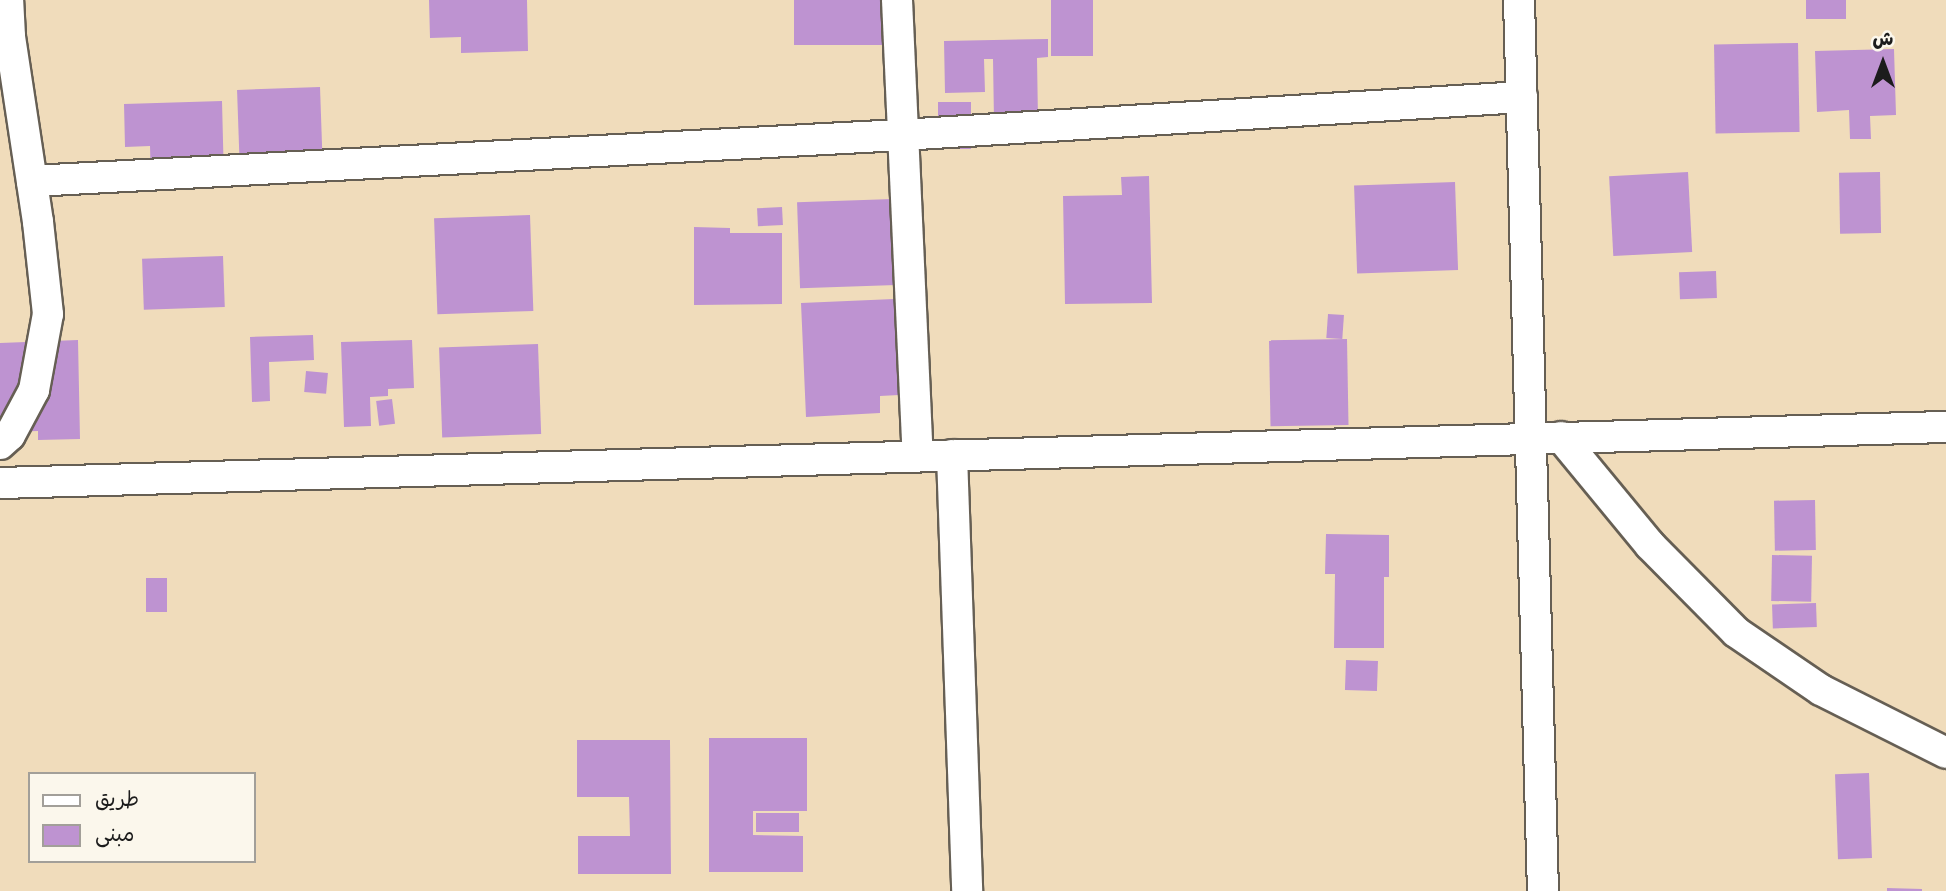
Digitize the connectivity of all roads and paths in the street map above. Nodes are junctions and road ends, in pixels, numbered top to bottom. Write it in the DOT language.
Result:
graph roads {
  1 [pos="8,0"];
  2 [pos="897,0"];
  3 [pos="1519,0"];
  4 [pos="1522,97"];
  5 [pos="901,135"];
  6 [pos="32,181"];
  7 [pos="1946,427"];
  8 [pos="1560,437"];
  9 [pos="1531,438"];
  10 [pos="0,444"];
  11 [pos="918,456"];
  12 [pos="952,456"];
  13 [pos="0,483"];
  14 [pos="1946,753"];
  15 [pos="967,891"];
  16 [pos="1543,891"];
  1 -- 6 [label="street"];
  2 -- 5 [label="street"];
  3 -- 4 [label="street"];
  4 -- 5 [label="street"];
  4 -- 9 [label="street"];
  5 -- 6 [label="street"];
  5 -- 11 [label="street"];
  6 -- 10 [label="street"];
  7 -- 8 [label="street"];
  8 -- 9 [label="street"];
  8 -- 14 [label="street"];
  9 -- 12 [label="street"];
  9 -- 16 [label="street"];
  11 -- 12 [label="street"];
  11 -- 13 [label="street"];
  12 -- 15 [label="street"];
}
